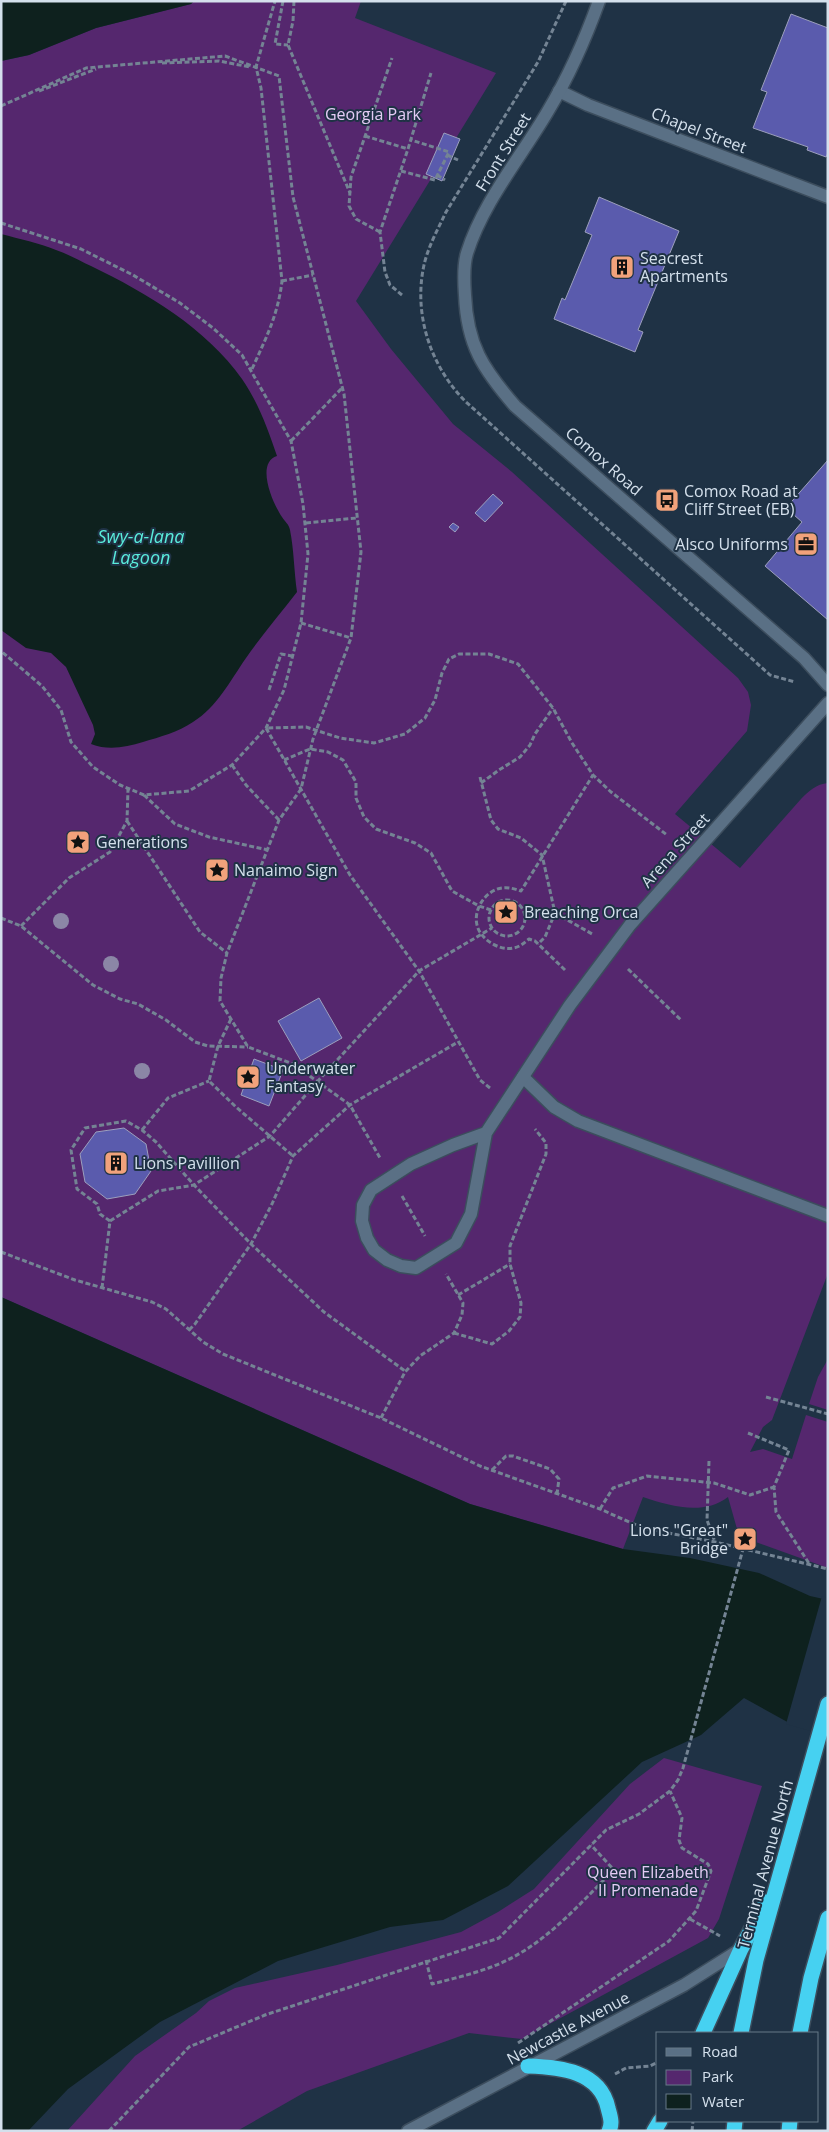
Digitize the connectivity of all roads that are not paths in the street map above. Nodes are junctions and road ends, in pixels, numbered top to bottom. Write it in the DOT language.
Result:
graph roads {
  1 [pos="599,1"];
  2 [pos="559,91"];
  3 [pos="828,197"];
  4 [pos="468,327"];
  5 [pos="828,685"];
  6 [pos="828,703"];
  7 [pos="523,1077"];
  8 [pos="486,1133"];
  9 [pos="828,1216"];
  10 [pos="828,1704"];
  11 [pos="779,1876"];
  12 [pos="828,1918"];
  13 [pos="741,1949"];
  14 [pos="703,2032"];
  15 [pos="741,2032"];
  16 [pos="800,2032"];
  17 [pos="528,2066"];
  18 [pos="408,2131"];
  19 [pos="609,2131"];
  1 -- 2 [label="street, Front Street"];
  2 -- 3 [label="street, Chapel Street"];
  2 -- 4 [label="street, Front Street"];
  4 -- 5 [label="street, Comox Road"];
  6 -- 7 [label="street, Arena Street"];
  7 -- 8 [label="street, Arena Street"];
  7 -- 9 [label="street"];
  8 -- 8 [label="street"];
  10 -- 11 [label="highway, Terminal Avenue North"];
  11 -- 13 [label="highway"];
  11 -- 15 [label="highway, Terminal Avenue North"];
  12 -- 16 [label="highway"];
  13 -- 14 [label="highway"];
  13 -- 17 [label="street, Newcastle Avenue"];
  17 -- 18 [label="street, Newcastle Avenue"];
  17 -- 19 [label="highway"];
}
